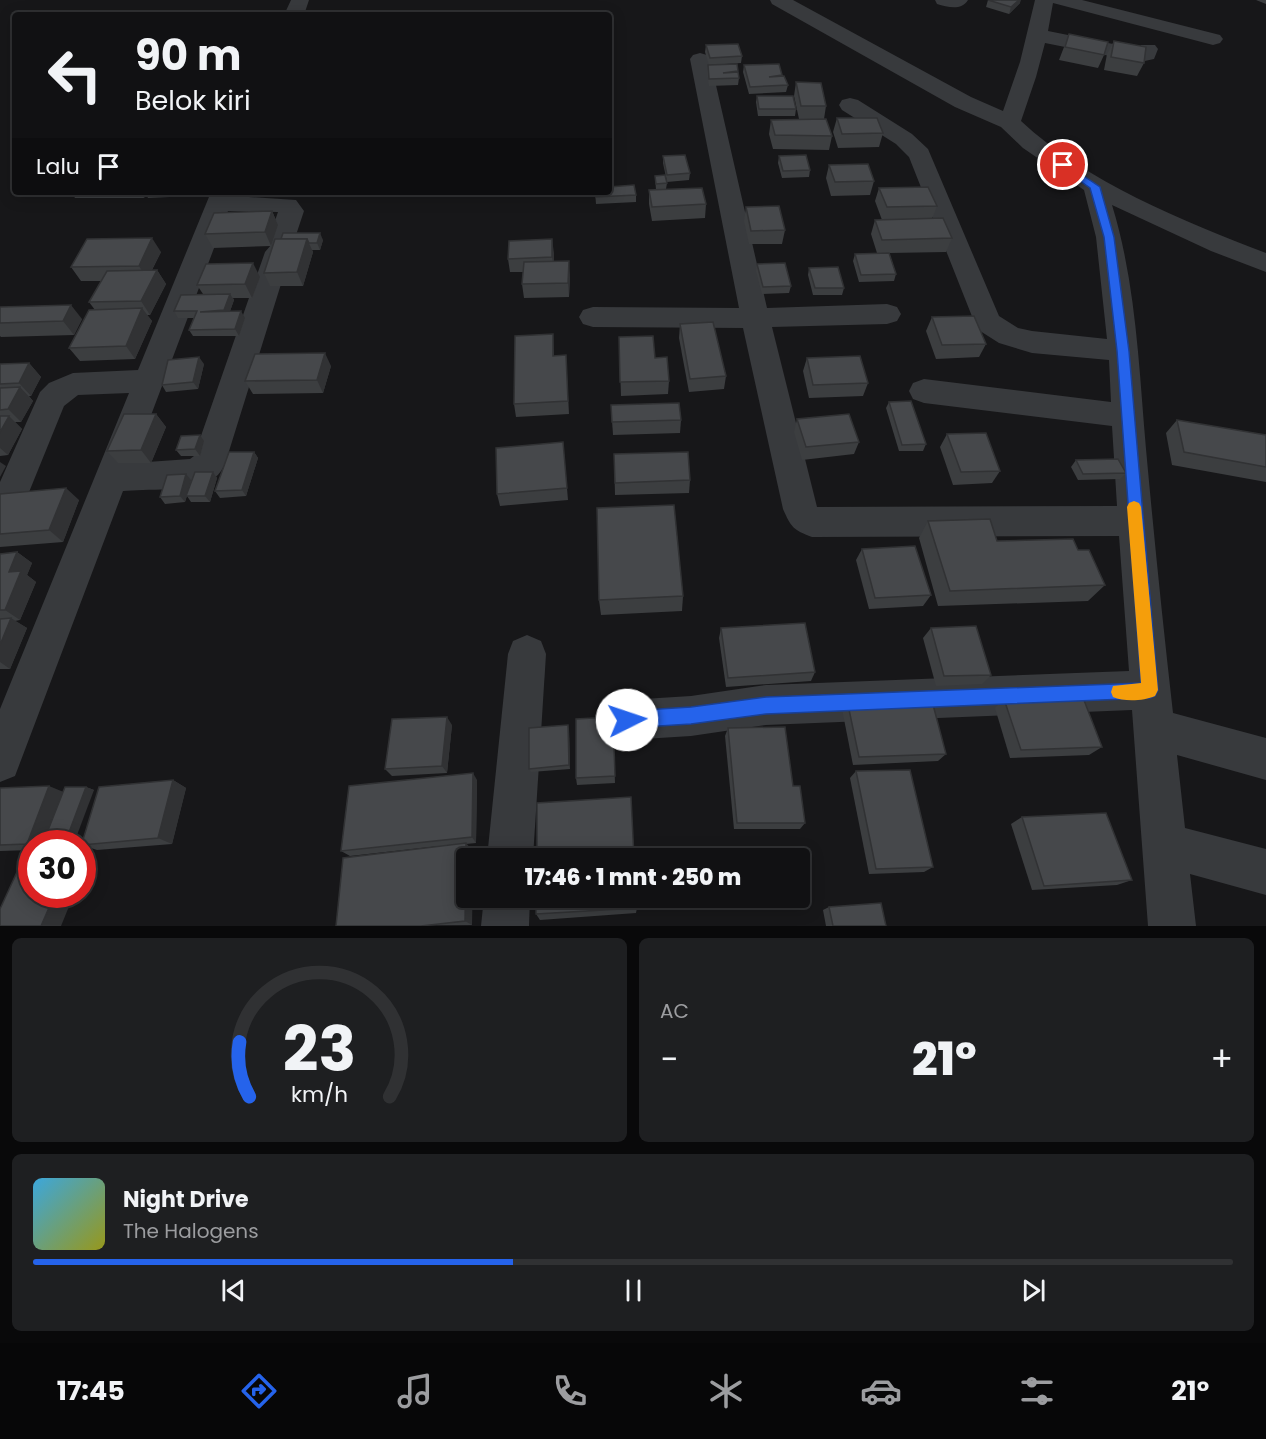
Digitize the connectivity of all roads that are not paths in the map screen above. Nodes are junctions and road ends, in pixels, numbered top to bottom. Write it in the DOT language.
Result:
graph roads {
  1 [pos="779,0"];
  2 [pos="944,0"];
  3 [pos="959,0"];
  4 [pos="1044,0"];
  5 [pos="1060,0"];
  6 [pos="1037,36"];
  7 [pos="1213,39"];
  8 [pos="1148,49"];
  9 [pos="700,59"];
  10 [pos="850,105"];
  11 [pos="1009,122"];
  12 [pos="1095,187"];
  13 [pos="221,197"];
  14 [pos="1266,263"];
  15 [pos="887,314"];
  16 [pos="593,317"];
  17 [pos="755,318"];
  18 [pos="1123,351"];
  19 [pos="149,381"];
  20 [pos="924,391"];
  21 [pos="1128,416"];
  22 [pos="111,478"];
  23 [pos="1135,521"];
  24 [pos="0,523"];
  25 [pos="527,654"];
  26 [pos="1151,709"];
  27 [pos="627,720"];
  28 [pos="1266,759"];
  29 [pos="0,760"];
  30 [pos="1165,845"];
  31 [pos="511,848"];
  32 [pos="1266,873"];
  33 [pos="506,908"];
  34 [pos="505,926"];
  35 [pos="1172,926"];
  1 -- 11 [label="street"];
  2 -- 3 [label="street"];
  4 -- 6 [label="street"];
  5 -- 7 [label="street"];
  6 -- 8 [label="street"];
  6 -- 11 [label="street"];
  9 -- 17 [label="street"];
  10 -- 18 [label="street"];
  11 -- 12 [label="street"];
  12 -- 14 [label="street"];
  12 -- 18 [label="street"];
  13 -- 19 [label="street"];
  13 -- 22 [label="street"];
  15 -- 17 [label="street"];
  16 -- 17 [label="street"];
  17 -- 23 [label="street"];
  18 -- 21 [label="street"];
  19 -- 22 [label="street"];
  19 -- 24 [label="street"];
  20 -- 21 [label="street"];
  21 -- 23 [label="street"];
  22 -- 29 [label="street"];
  23 -- 26 [label="street"];
  25 -- 31 [label="street"];
  26 -- 27 [label="street"];
  26 -- 28 [label="street"];
  26 -- 30 [label="street"];
  30 -- 32 [label="street"];
  30 -- 35 [label="street"];
  33 -- 34 [label="street"];
}
